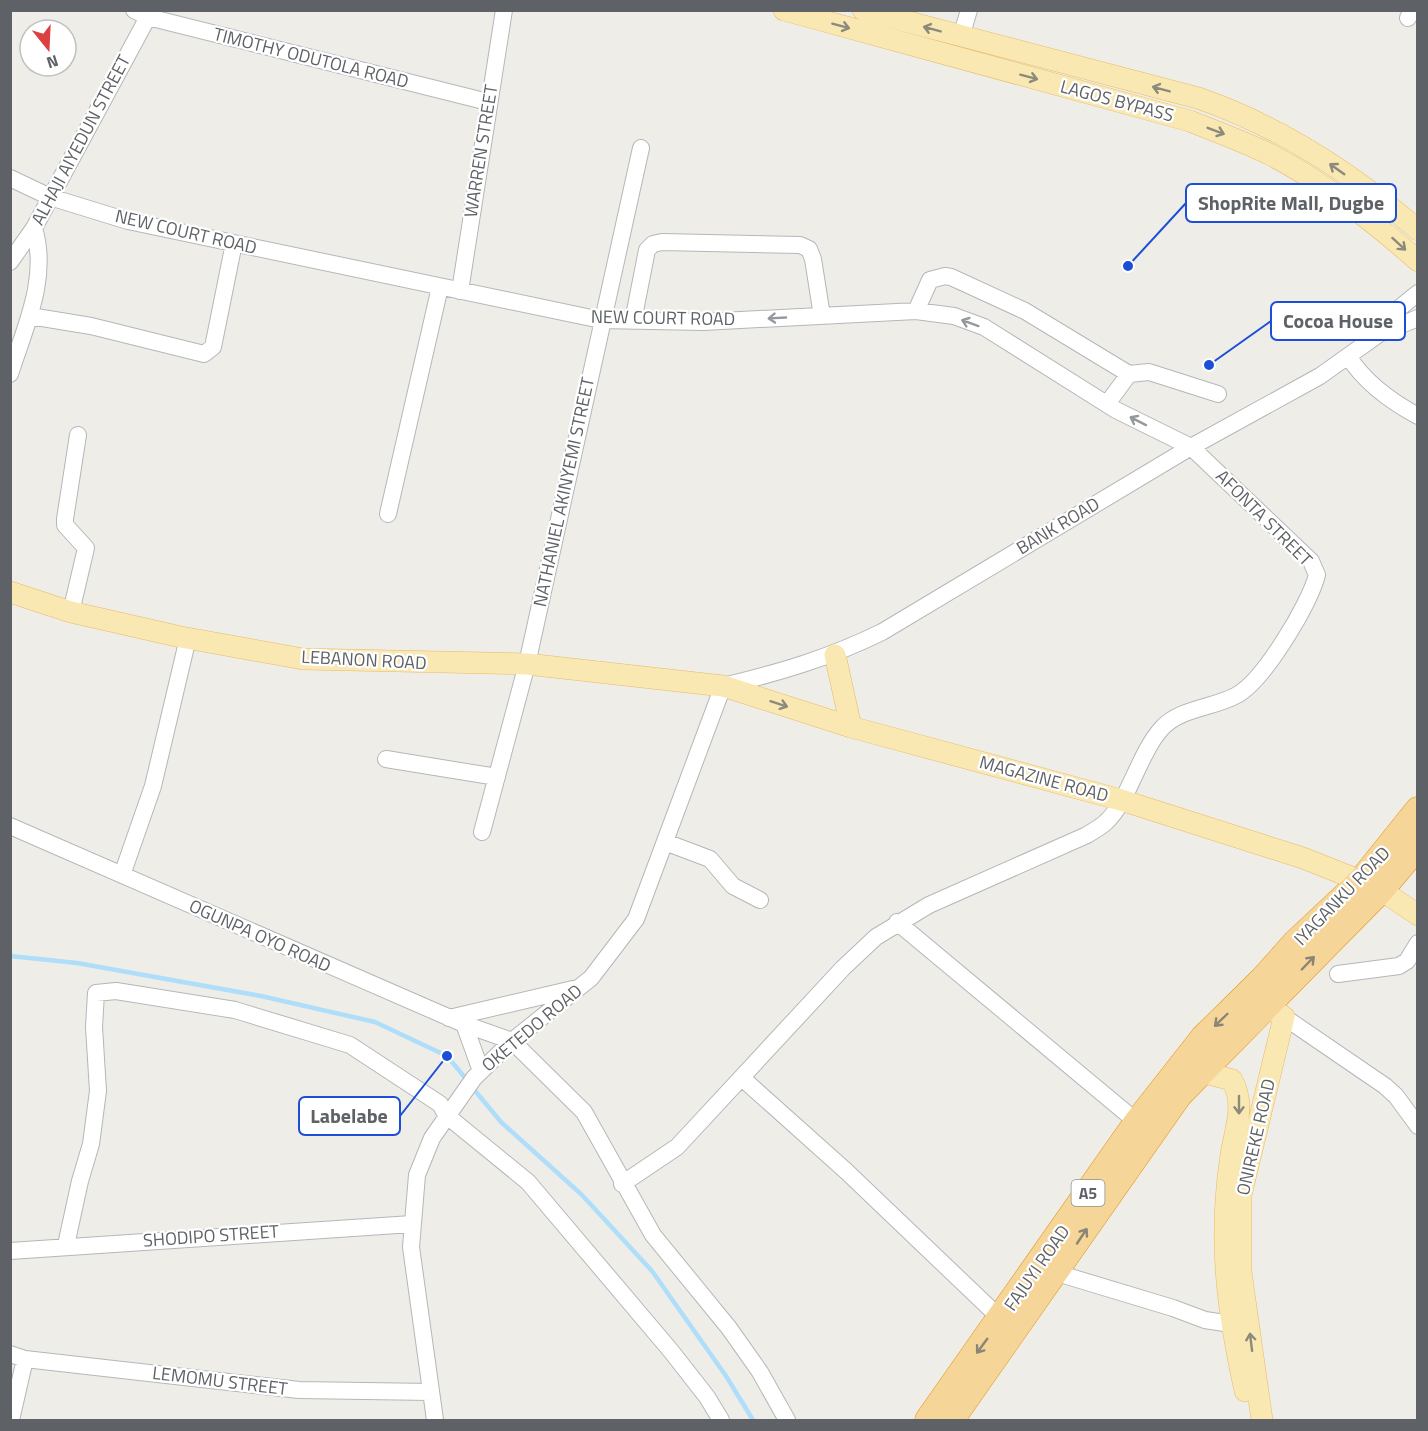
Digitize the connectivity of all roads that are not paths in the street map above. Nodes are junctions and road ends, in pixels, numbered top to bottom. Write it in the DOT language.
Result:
graph roads {
  1 [pos="504,10"];
  2 [pos="784,10"];
  3 [pos="863,10"];
  4 [pos="969,10"];
  5 [pos="141,14"];
  6 [pos="962,37"];
  7 [pos="1198,98"];
  8 [pos="488,102"];
  9 [pos="1190,120"];
  10 [pos="641,148"];
  11 [pos="10,178"];
  12 [pos="50,197"];
  13 [pos="34,228"];
  14 [pos="1418,230"];
  15 [pos="234,243"];
  16 [pos="1418,261"];
  17 [pos="10,262"];
  18 [pos="440,287"];
  19 [pos="460,291"];
  20 [pos="1418,293"];
  21 [pos="916,310"];
  22 [pos="30,316"];
  23 [pos="822,316"];
  24 [pos="1418,318"];
  25 [pos="601,320"];
  26 [pos="633,321"];
  27 [pos="1379,334"];
  28 [pos="1348,356"];
  29 [pos="10,374"];
  30 [pos="1129,374"];
  31 [pos="1218,394"];
  32 [pos="1107,404"];
  33 [pos="1418,416"];
  34 [pos="78,435"];
  35 [pos="1191,447"];
  36 [pos="388,514"];
  37 [pos="10,592"];
  38 [pos="71,612"];
  39 [pos="188,638"];
  40 [pos="835,655"];
  41 [pos="527,664"];
  42 [pos="723,686"];
  43 [pos="851,728"];
  44 [pos="386,759"];
  45 [pos="497,777"];
  46 [pos="1120,800"];
  47 [pos="1418,810"];
  48 [pos="10,826"];
  49 [pos="482,832"];
  50 [pos="665,842"];
  51 [pos="1418,846"];
  52 [pos="122,875"];
  53 [pos="1377,884"];
  54 [pos="1418,898"];
  55 [pos="760,900"];
  56 [pos="1418,915"];
  57 [pos="897,922"];
  58 [pos="1418,943"];
  59 [pos="1338,975"];
  60 [pos="1263,979"];
  61 [pos="579,987"];
  62 [pos="1275,1011"];
  63 [pos="456,1021"];
  64 [pos="513,1041"];
  65 [pos="1202,1072"];
  66 [pos="478,1074"];
  67 [pos="742,1078"];
  68 [pos="448,1112"];
  69 [pos="1137,1122"];
  70 [pos="1418,1126"];
  71 [pos="622,1184"];
  72 [pos="412,1224"];
  73 [pos="66,1245"];
  74 [pos="10,1251"];
  75 [pos="1057,1273"];
  76 [pos="1001,1319"];
  77 [pos="1231,1324"];
  78 [pos="18,1357"];
  79 [pos="431,1392"];
  80 [pos="11,1420"];
  81 [pos="435,1420"];
  82 [pos="721,1420"];
  83 [pos="787,1420"];
  84 [pos="928,1420"];
  85 [pos="951,1420"];
  86 [pos="1251,1420"];
  87 [pos="1262,1420"];
  1 -- 8 [label="street, WARREN STREET"];
  2 -- 9 [label="main road, LAGOS BYPASS, one-way"];
  6 -- 3 [label="main road, LAGOS BYPASS, one-way"];
  4 -- 6 [label="street"];
  5 -- 8 [label="street, TIMOTHY ODUTOLA ROAD"];
  5 -- 12 [label="street, ALHAJI AIYEDUN STREET"];
  7 -- 6 [label="main road, LAGOS BYPASS, one-way"];
  7 -- 9 [label="main road"];
  14 -- 7 [label="main road, LAGOS BYPASS, one-way"];
  8 -- 19 [label="street, WARREN STREET"];
  9 -- 16 [label="main road, LAGOS BYPASS, one-way"];
  10 -- 25 [label="street, NATHANIEL AKINYEMI STREET"];
  11 -- 12 [label="street, NEW COURT ROAD"];
  12 -- 13 [label="street, ALHAJI AIYEDUN STREET"];
  12 -- 15 [label="street, NEW COURT ROAD"];
  13 -- 17 [label="street, ALHAJI AIYEDUN STREET"];
  13 -- 22 [label="street"];
  15 -- 18 [label="street, NEW COURT ROAD"];
  15 -- 22 [label="street"];
  18 -- 19 [label="street, NEW COURT ROAD"];
  18 -- 36 [label="street"];
  19 -- 25 [label="street, NEW COURT ROAD"];
  20 -- 27 [label="street, BANK ROAD"];
  21 -- 23 [label="street, NEW COURT ROAD"];
  21 -- 30 [label="street"];
  32 -- 21 [label="street, NEW COURT ROAD, one-way"];
  22 -- 29 [label="street"];
  23 -- 26 [label="street, NEW COURT ROAD, one-way"];
  23 -- 26 [label="street"];
  24 -- 27 [label="street, BANK ROAD"];
  25 -- 26 [label="street, NEW COURT ROAD"];
  25 -- 41 [label="street, NATHANIEL AKINYEMI STREET"];
  27 -- 28 [label="street, BANK ROAD"];
  28 -- 33 [label="street"];
  28 -- 35 [label="street, BANK ROAD"];
  30 -- 31 [label="street"];
  30 -- 32 [label="street"];
  35 -- 32 [label="street, NEW COURT ROAD, one-way"];
  34 -- 38 [label="street"];
  35 -- 40 [label="street, BANK ROAD"];
  35 -- 46 [label="street, AFONTA STREET"];
  37 -- 38 [label="main road, LEBANON ROAD"];
  38 -- 39 [label="main road, LEBANON ROAD"];
  39 -- 41 [label="main road, LEBANON ROAD"];
  39 -- 52 [label="street"];
  40 -- 42 [label="street, BANK ROAD"];
  40 -- 43 [label="main road"];
  41 -- 42 [label="main road, LEBANON ROAD"];
  41 -- 45 [label="street, NATHANIEL AKINYEMI STREET"];
  42 -- 43 [label="main road, MAGAZINE ROAD, one-way"];
  42 -- 50 [label="street, OKETEDO ROAD"];
  43 -- 46 [label="main road, MAGAZINE ROAD"];
  44 -- 45 [label="street"];
  45 -- 49 [label="street, NATHANIEL AKINYEMI STREET"];
  46 -- 53 [label="main road, MAGAZINE ROAD"];
  46 -- 57 [label="street"];
  47 -- 53 [label="highway, IYAGANKU ROAD / A5"];
  48 -- 52 [label="street, OGUNPA OYO ROAD"];
  50 -- 55 [label="street"];
  50 -- 61 [label="street, OKETEDO ROAD"];
  51 -- 53 [label="highway, IYAGANKU ROAD / A5"];
  52 -- 63 [label="street, OGUNPA OYO ROAD"];
  53 -- 54 [label="main road, MAGAZINE ROAD"];
  53 -- 56 [label="main road, MAGAZINE ROAD"];
  53 -- 60 [label="highway, IYAGANKU ROAD / A5"];
  62 -- 53 [label="highway, IYAGANKU ROAD / A5, one-way"];
  57 -- 67 [label="street"];
  57 -- 69 [label="street"];
  58 -- 59 [label="street"];
  60 -- 69 [label="highway, FAJUYI ROAD / A5, one-way"];
  61 -- 63 [label="street"];
  61 -- 64 [label="street, OKETEDO ROAD"];
  62 -- 65 [label="highway, FAJUYI ROAD / A5"];
  62 -- 70 [label="street"];
  87 -- 62 [label="main road, ONIREKE ROAD, one-way"];
  63 -- 64 [label="street, OGUNPA OYO ROAD"];
  63 -- 66 [label="street"];
  64 -- 66 [label="street, OKETEDO ROAD"];
  64 -- 71 [label="street"];
  75 -- 65 [label="highway, FAJUYI ROAD / A5, one-way"];
  65 -- 77 [label="main road, ONIREKE ROAD, one-way"];
  66 -- 68 [label="street, OKETEDO ROAD"];
  67 -- 71 [label="street"];
  67 -- 76 [label="street"];
  68 -- 72 [label="street, OKETEDO ROAD"];
  68 -- 73 [label="street"];
  68 -- 82 [label="street"];
  69 -- 76 [label="highway, FAJUYI ROAD / A5"];
  71 -- 83 [label="street"];
  72 -- 73 [label="street, SHODIPO STREET"];
  72 -- 79 [label="street, OKETEDO ROAD"];
  73 -- 74 [label="street, SHODIPO STREET"];
  75 -- 77 [label="street"];
  75 -- 85 [label="highway, FAJUYI ROAD / A5"];
  76 -- 84 [label="highway, FAJUYI ROAD / A5, one-way"];
  77 -- 86 [label="main road, ONIREKE ROAD"];
  78 -- 79 [label="street, LEMOMU STREET"];
  78 -- 80 [label="street"];
  79 -- 81 [label="street, OKETEDO ROAD"];
}
